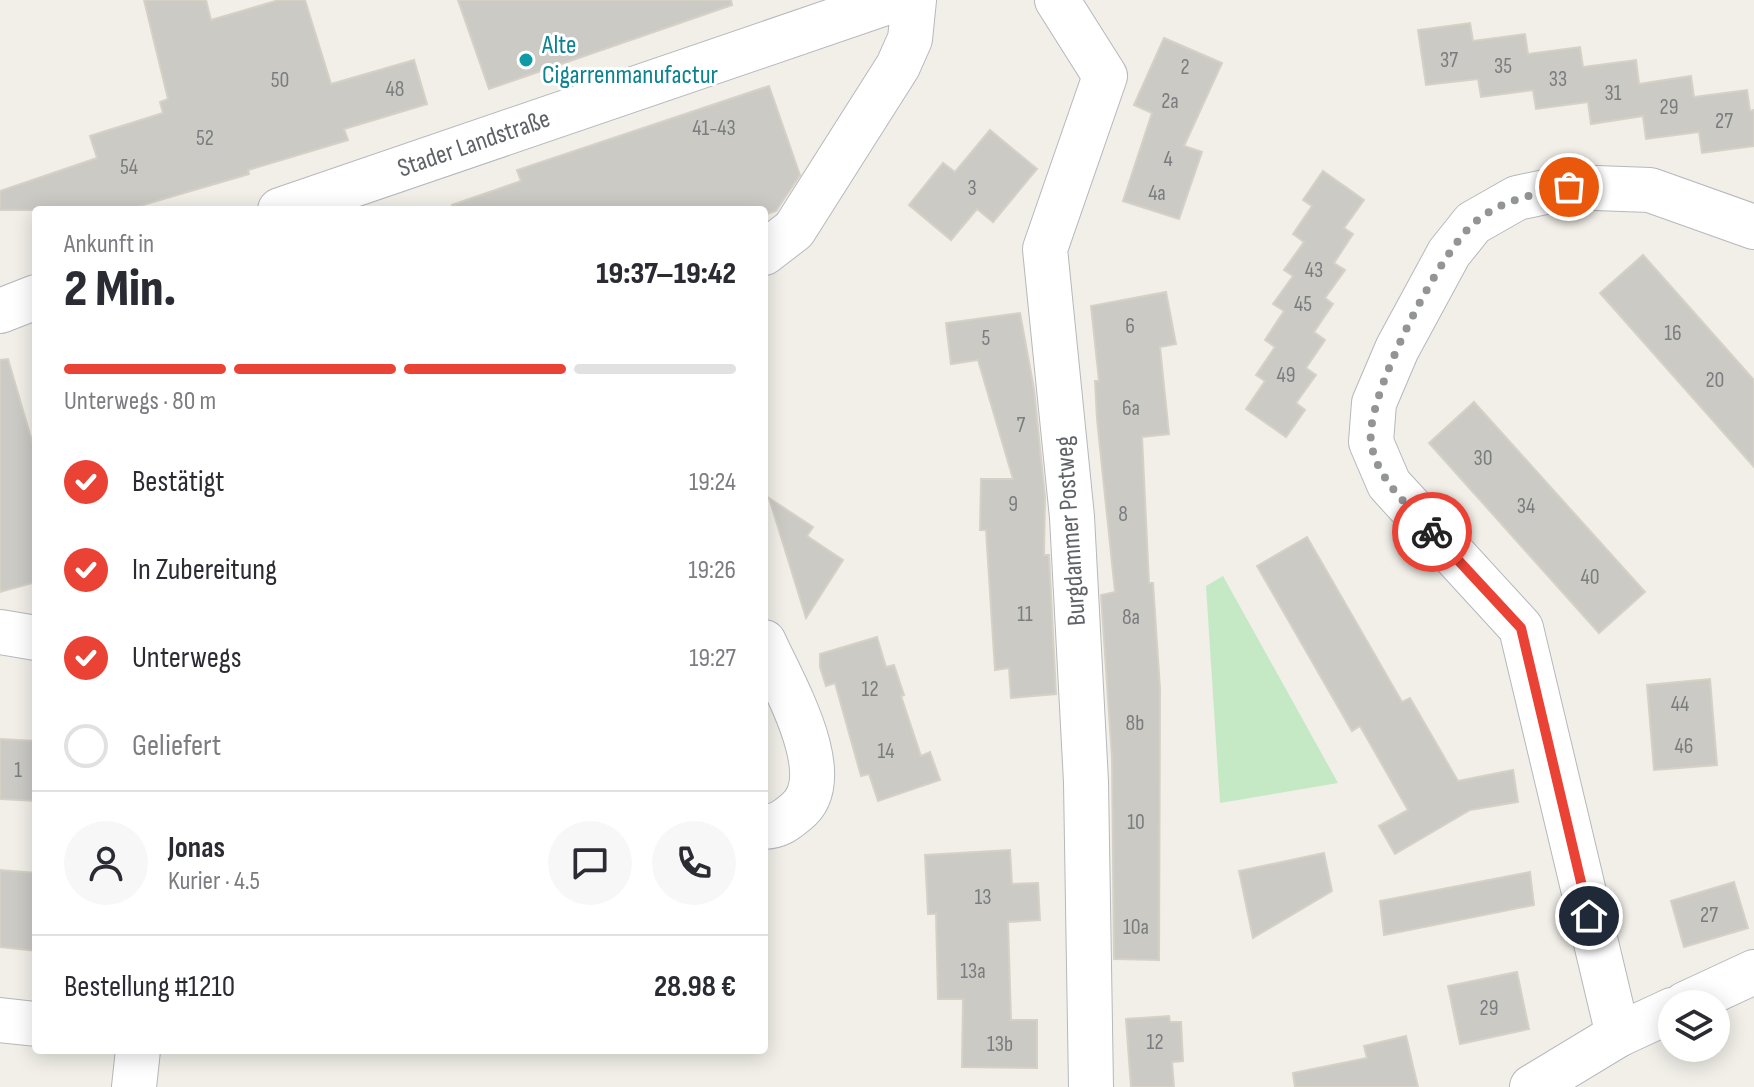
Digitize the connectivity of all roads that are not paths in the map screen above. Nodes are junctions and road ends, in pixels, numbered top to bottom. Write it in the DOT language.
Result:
graph roads {
  1 [pos="894,0"];
  2 [pos="914,0"];
  3 [pos="1057,0"];
  4 [pos="292,206"];
  5 [pos="1754,227"];
  6 [pos="768,250"];
  7 [pos="32,299"];
  8 [pos="0,311"];
  9 [pos="0,632"];
  10 [pos="32,637"];
  11 [pos="768,651"];
  12 [pos="768,827"];
  13 [pos="1754,972"];
  14 [pos="1715,990"];
  15 [pos="1658,1016"];
  16 [pos="0,1020"];
  17 [pos="32,1024"];
  18 [pos="1618,1035"];
  19 [pos="138,1054"];
  20 [pos="134,1087"];
  21 [pos="1091,1087"];
  22 [pos="1532,1087"];
  1 -- 4 [label="street, Stader Landstraße"];
  2 -- 6 [label="street"];
  3 -- 21 [label="street, Burgdammer Postweg"];
  5 -- 18 [label="street"];
  7 -- 8 [label="street"];
  9 -- 10 [label="street"];
  11 -- 12 [label="street"];
  13 -- 14 [label="street"];
  15 -- 18 [label="street"];
  16 -- 17 [label="street"];
  18 -- 22 [label="street"];
  19 -- 20 [label="street"];
}
